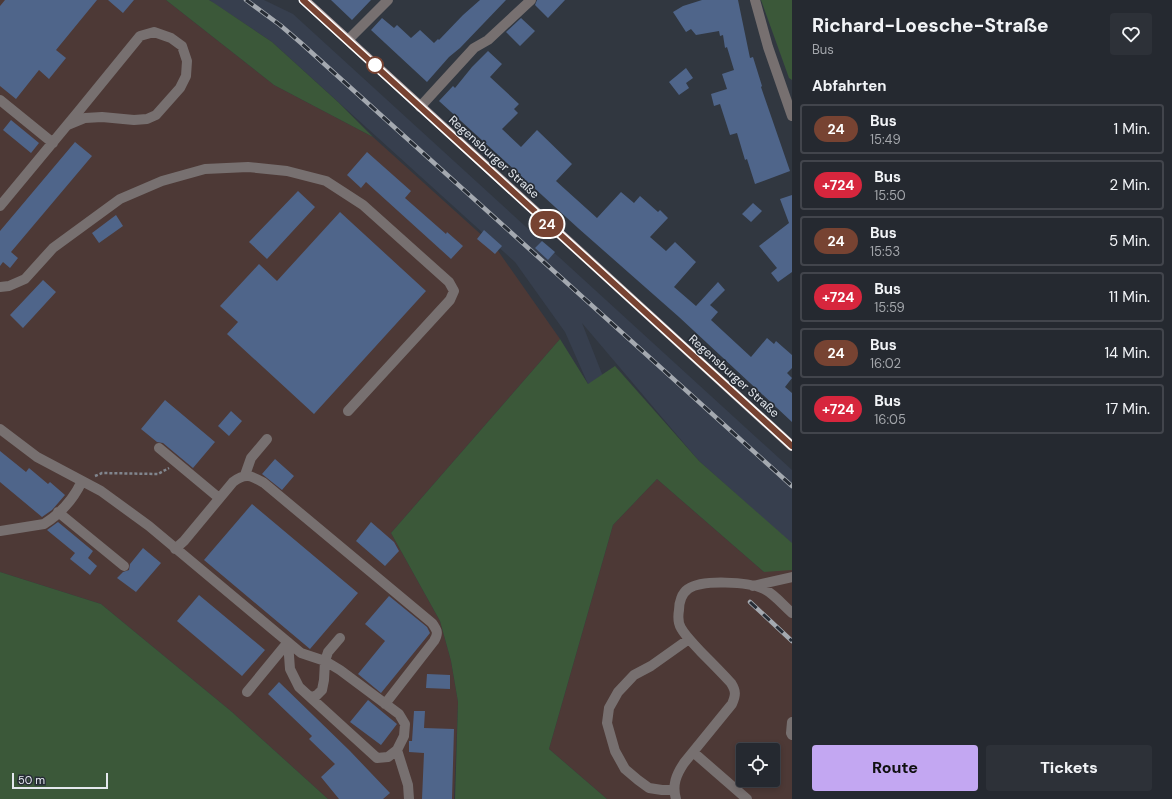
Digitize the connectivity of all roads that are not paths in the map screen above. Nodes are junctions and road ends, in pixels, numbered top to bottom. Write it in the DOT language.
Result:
graph roads {
  1 [pos="304,0"];
  2 [pos="388,0"];
  3 [pos="531,0"];
  4 [pos="755,0"];
  5 [pos="348,40"];
  6 [pos="0,100"];
  7 [pos="420,107"];
  8 [pos="792,116"];
  9 [pos="68,125"];
  10 [pos="53,143"];
  11 [pos="0,206"];
  12 [pos="0,287"];
  13 [pos="348,411"];
  14 [pos="0,429"];
  15 [pos="267,439"];
  16 [pos="792,446"];
  17 [pos="159,448"];
  18 [pos="245,475"];
  19 [pos="84,482"];
  20 [pos="219,498"];
  21 [pos="58,512"];
  22 [pos="0,531"];
  23 [pos="175,549"];
  24 [pos="124,566"];
  25 [pos="792,577"];
  26 [pos="753,586"];
  27 [pos="792,613"];
  28 [pos="340,638"];
  29 [pos="689,639"];
  30 [pos="288,642"];
  31 [pos="325,661"];
  32 [pos="247,692"];
  33 [pos="309,696"];
  34 [pos="385,704"];
  35 [pos="792,722"];
  36 [pos="792,735"];
  37 [pos="397,750"];
  38 [pos="693,752"];
  39 [pos="675,795"];
  40 [pos="409,799"];
  41 [pos="747,799"];
  1 -- 5 [label="main road, Regensburger Straße"];
  2 -- 5 [label="street"];
  3 -- 7 [label="street"];
  4 -- 8 [label="street"];
  5 -- 7 [label="main road, Regensburger Straße"];
  6 -- 10 [label="street"];
  7 -- 16 [label="main road, Regensburger Straße"];
  9 -- 9 [label="street"];
  9 -- 10 [label="street"];
  10 -- 11 [label="street"];
  12 -- 13 [label="street"];
  14 -- 19 [label="street"];
  15 -- 18 [label="street"];
  17 -- 20 [label="street"];
  18 -- 20 [label="street"];
  18 -- 34 [label="street"];
  19 -- 21 [label="street"];
  19 -- 23 [label="street"];
  20 -- 23 [label="street"];
  21 -- 22 [label="street"];
  21 -- 24 [label="street"];
  23 -- 30 [label="street"];
  25 -- 26 [label="street"];
  26 -- 27 [label="street"];
  26 -- 29 [label="street"];
  28 -- 31 [label="street"];
  29 -- 38 [label="street"];
  29 -- 39 [label="street"];
  30 -- 31 [label="street"];
  30 -- 32 [label="street"];
  30 -- 33 [label="street"];
  31 -- 33 [label="street"];
  31 -- 34 [label="street"];
  33 -- 37 [label="street"];
  34 -- 37 [label="street"];
  35 -- 36 [label="street"];
  37 -- 40 [label="street"];
  38 -- 39 [label="street"];
  38 -- 41 [label="street"];
}
